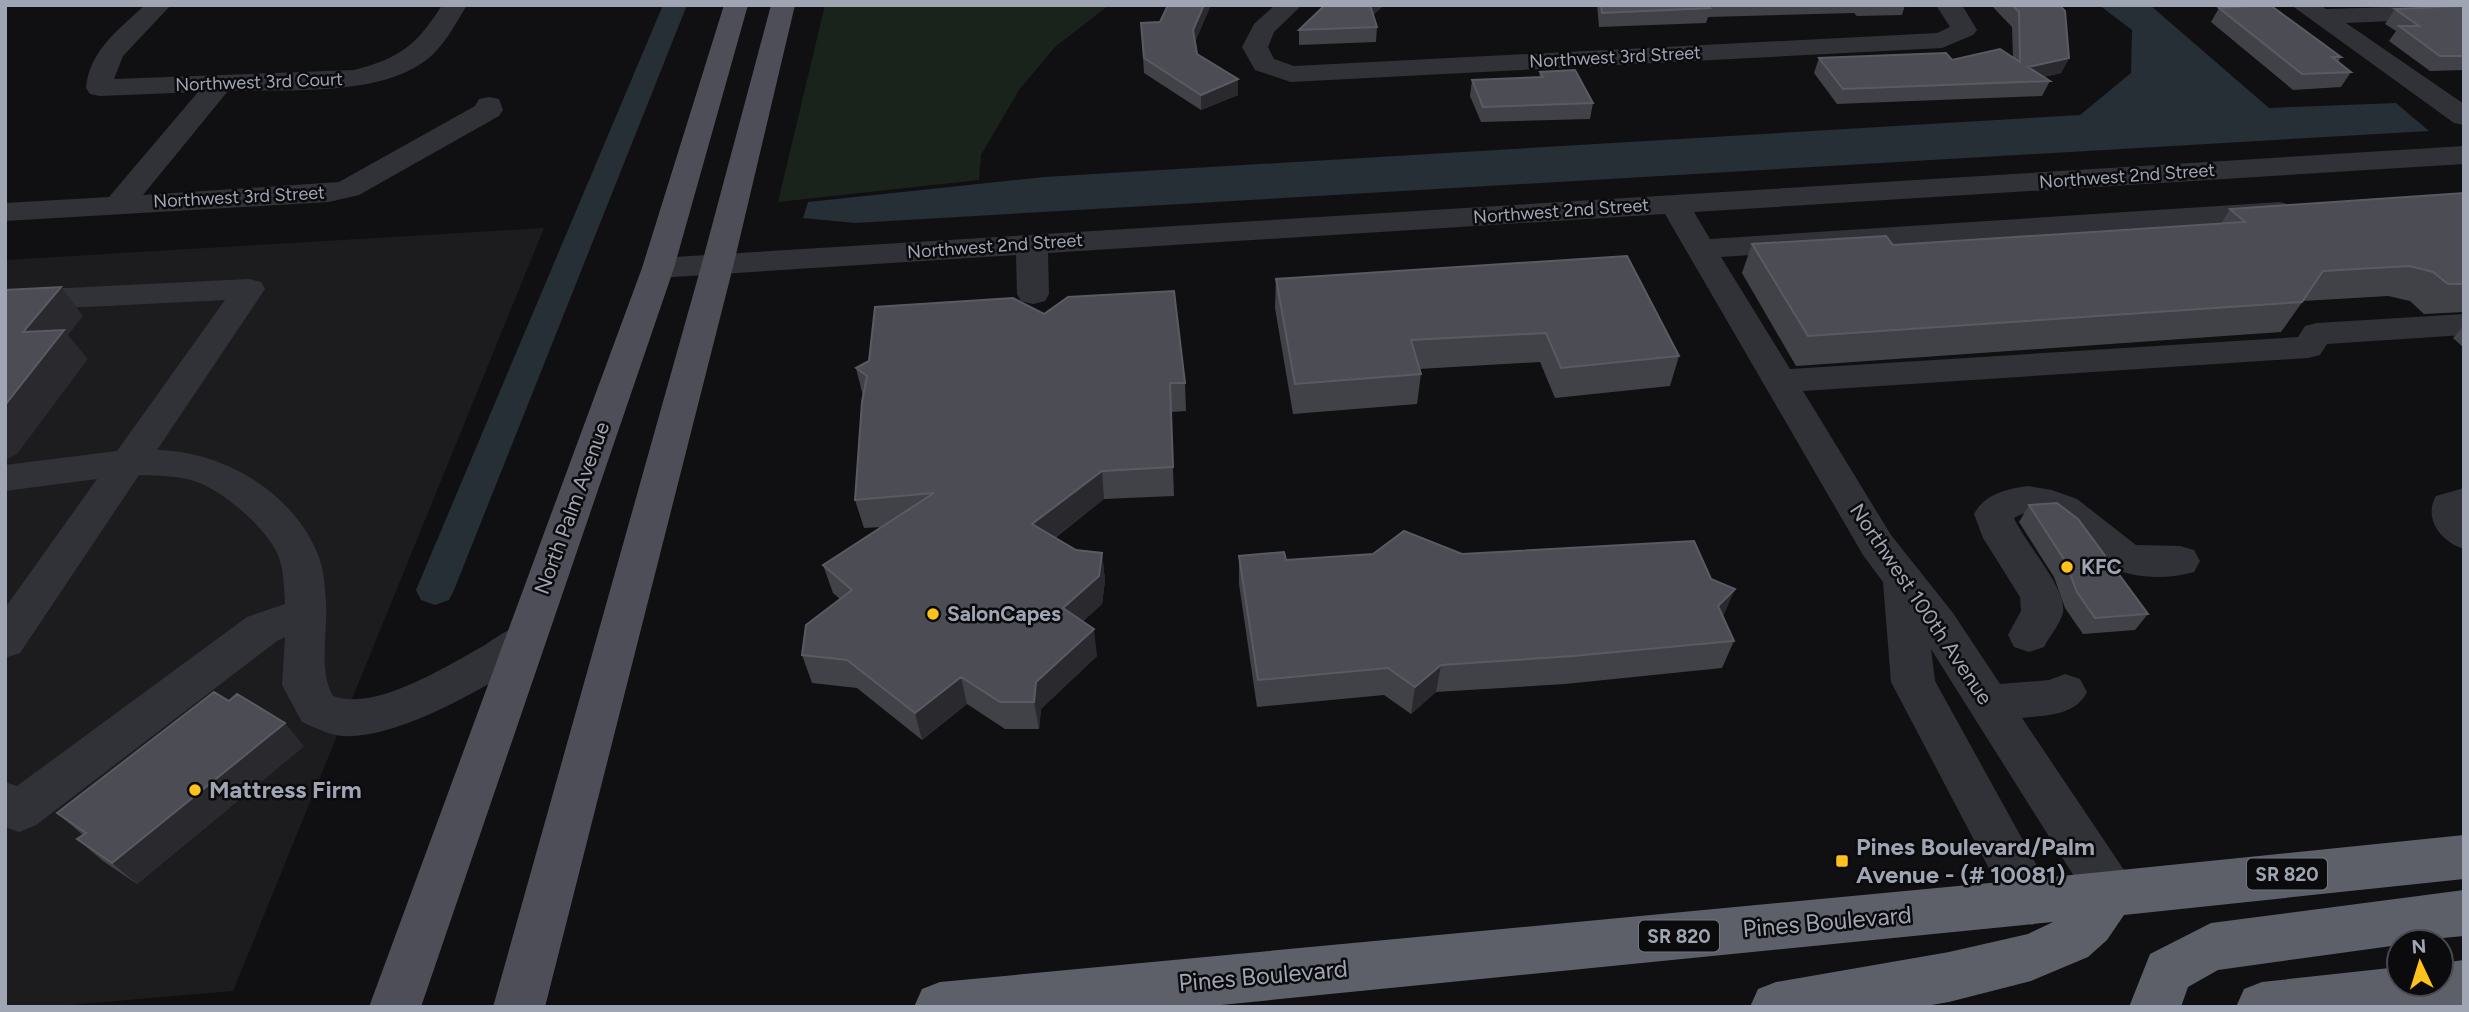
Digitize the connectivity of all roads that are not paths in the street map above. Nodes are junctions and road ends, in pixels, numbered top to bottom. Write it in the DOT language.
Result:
graph roads {
  1 [pos="159,5"];
  2 [pos="455,5"];
  3 [pos="736,5"];
  4 [pos="783,5"];
  5 [pos="1290,5"];
  6 [pos="1948,5"];
  7 [pos="2464,10"];
  8 [pos="2312,11"];
  9 [pos="219,85"];
  10 [pos="489,105"];
  11 [pos="2464,117"];
  12 [pos="2464,155"];
  13 [pos="2131,176"];
  14 [pos="119,204"];
  15 [pos="1674,204"];
  16 [pos="2313,208"];
  17 [pos="5,212"];
  18 [pos="2176,218"];
  19 [pos="1031,244"];
  20 [pos="1700,249"];
  21 [pos="718,263"];
  22 [pos="657,268"];
  23 [pos="1033,294"];
  24 [pos="5,301"];
  25 [pos="2464,324"];
  26 [pos="1781,381"];
  27 [pos="131,462"];
  28 [pos="5,478"];
  29 [pos="2464,502"];
  30 [pos="2464,536"];
  31 [pos="2180,561"];
  32 [pos="1903,579"];
  33 [pos="305,613"];
  34 [pos="2029,635"];
  35 [pos="5,641"];
  36 [pos="525,642"];
  37 [pos="2065,692"];
  38 [pos="1987,702"];
  39 [pos="5,802"];
  40 [pos="2464,857"];
  41 [pos="2111,892"];
  42 [pos="2032,902"];
  43 [pos="2464,913"];
  44 [pos="2464,985"];
  45 [pos="395,1007"];
  46 [pos="519,1007"];
  47 [pos="940,1007"];
  48 [pos="1776,1007"];
  49 [pos="2155,1007"];
  50 [pos="2262,1007"];
  1 -- 9 [label="street, Northwest 3rd Court"];
  2 -- 9 [label="street, Northwest 3rd Court"];
  3 -- 22 [label="main road, North Palm Avenue"];
  4 -- 21 [label="main road"];
  5 -- 6 [label="street, Northwest 3rd Street"];
  7 -- 8 [label="street"];
  8 -- 11 [label="street"];
  9 -- 14 [label="street"];
  10 -- 14 [label="street, Northwest 3rd Street"];
  12 -- 13 [label="street, Northwest 2nd Street"];
  13 -- 15 [label="street, Northwest 2nd Street"];
  13 -- 18 [label="street"];
  14 -- 17 [label="street, Northwest 3rd Street"];
  15 -- 19 [label="street, Northwest 2nd Street"];
  15 -- 20 [label="street, Northwest 100th Avenue"];
  16 -- 18 [label="street"];
  18 -- 20 [label="street"];
  19 -- 21 [label="street, Northwest 2nd Street"];
  19 -- 23 [label="street"];
  20 -- 26 [label="street, Northwest 100th Avenue"];
  21 -- 22 [label="street, Northwest 2nd Street"];
  21 -- 46 [label="main road"];
  22 -- 36 [label="main road, North Palm Avenue"];
  24 -- 27 [label="street"];
  25 -- 26 [label="street"];
  26 -- 32 [label="street, Northwest 100th Avenue"];
  27 -- 28 [label="street"];
  27 -- 33 [label="street"];
  27 -- 35 [label="street"];
  29 -- 30 [label="street"];
  31 -- 34 [label="street"];
  32 -- 38 [label="street, Northwest 100th Avenue"];
  32 -- 42 [label="street"];
  33 -- 36 [label="street"];
  33 -- 39 [label="street"];
  36 -- 45 [label="main road, North Palm Avenue"];
  37 -- 38 [label="street"];
  38 -- 41 [label="street, Northwest 100th Avenue"];
  40 -- 41 [label="highway, Pines Boulevard / SR 820"];
  41 -- 42 [label="highway, Pines Boulevard / SR 820"];
  41 -- 48 [label="highway"];
  42 -- 47 [label="highway, Pines Boulevard / SR 820"];
  43 -- 49 [label="highway"];
  44 -- 50 [label="highway"];
}
